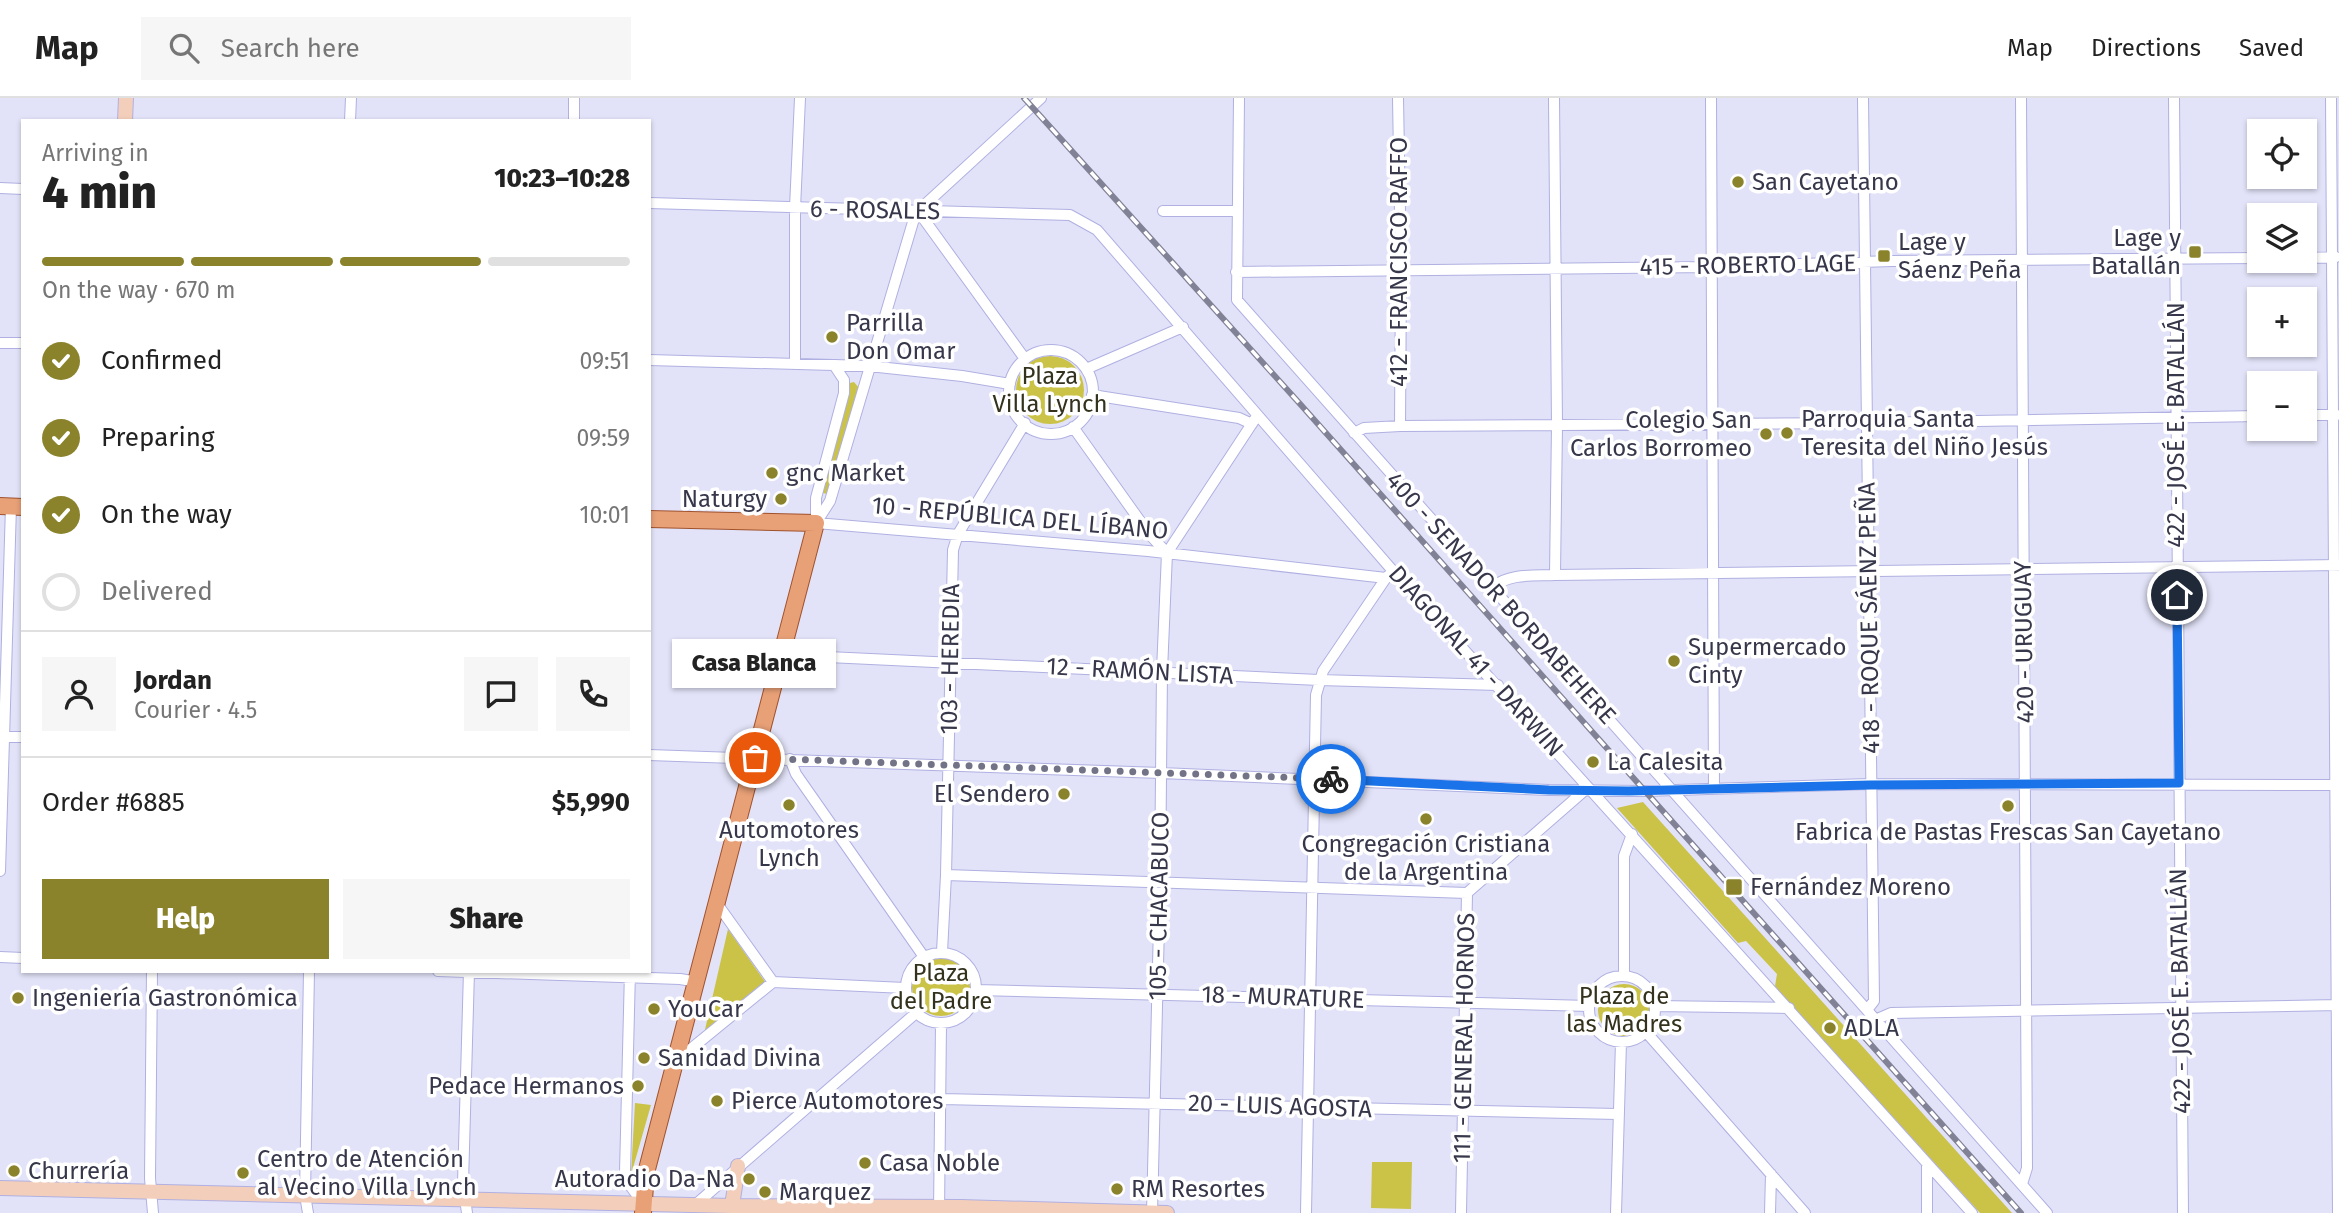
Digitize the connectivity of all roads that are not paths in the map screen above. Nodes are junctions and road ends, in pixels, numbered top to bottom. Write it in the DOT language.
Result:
graph roads {
  1 [pos="126,98"];
  2 [pos="351,98"];
  3 [pos="574,98"];
  4 [pos="800,98"];
  5 [pos="1041,98"];
  6 [pos="1239,98"];
  7 [pos="1398,98"];
  8 [pos="1554,98"];
  9 [pos="1711,98"];
  10 [pos="1863,98"];
  11 [pos="2021,98"];
  12 [pos="2174,98"];
  13 [pos="2331,98"];
  14 [pos="125,119"];
  15 [pos="350,119"];
  16 [pos="574,119"];
  17 [pos="0,188"];
  18 [pos="21,189"];
  19 [pos="651,203"];
  20 [pos="795,208"];
  21 [pos="918,211"];
  22 [pos="1163,211"];
  23 [pos="1237,211"];
  24 [pos="1097,230"];
  25 [pos="2336,257"];
  26 [pos="2175,258"];
  27 [pos="2247,258"];
  28 [pos="2317,258"];
  29 [pos="2022,260"];
  30 [pos="1866,262"];
  31 [pos="1710,267"];
  32 [pos="1555,268"];
  33 [pos="1401,271"];
  34 [pos="1236,272"];
  35 [pos="1183,327"];
  36 [pos="0,343"];
  37 [pos="21,343"];
  38 [pos="1025,359"];
  39 [pos="651,360"];
  40 [pos="794,364"];
  41 [pos="834,365"];
  42 [pos="869,366"];
  43 [pos="1086,369"];
  44 [pos="1010,384"];
  45 [pos="1092,395"];
  46 [pos="2317,415"];
  47 [pos="2335,415"];
  48 [pos="2247,416"];
  49 [pos="2177,418"];
  50 [pos="2022,419"];
  51 [pos="1254,420"];
  52 [pos="1866,423"];
  53 [pos="1024,424"];
  54 [pos="1711,424"];
  55 [pos="1557,425"];
  56 [pos="1400,426"];
  57 [pos="1073,427"];
  58 [pos="1354,433"];
  59 [pos="11,506"];
  60 [pos="651,519"];
  61 [pos="816,523"];
  62 [pos="958,534"];
  63 [pos="1167,553"];
  64 [pos="2337,565"];
  65 [pos="2176,568"];
  66 [pos="2023,570"];
  67 [pos="1869,572"];
  68 [pos="1715,573"];
  69 [pos="1390,574"];
  70 [pos="1555,575"];
  71 [pos="1492,587"];
  72 [pos="783,650"];
  73 [pos="949,663"];
  74 [pos="1162,671"];
  75 [pos="1319,680"];
  76 [pos="1498,685"];
  77 [pos="2,737"];
  78 [pos="21,737"];
  79 [pos="651,755"];
  80 [pos="755,758"];
  81 [pos="790,759"];
  82 [pos="948,766"];
  83 [pos="1161,773"];
  84 [pos="1314,779"];
  85 [pos="2179,783"];
  86 [pos="1870,785"];
  87 [pos="2026,785"];
  88 [pos="2337,785"];
  89 [pos="1714,789"];
  90 [pos="1671,790"];
  91 [pos="1588,791"];
  92 [pos="1632,834"];
  93 [pos="0,871"];
  94 [pos="946,875"];
  95 [pos="1160,883"];
  96 [pos="1312,887"];
  97 [pos="1467,893"];
  98 [pos="718,905"];
  99 [pos="942,952"];
  100 [pos="0,957"];
  101 [pos="924,957"];
  102 [pos="21,958"];
  103 [pos="152,973"];
  104 [pos="309,973"];
  105 [pos="469,973"];
  106 [pos="550,973"];
  107 [pos="630,974"];
  108 [pos="1624,976"];
  109 [pos="698,982"];
  110 [pos="773,982"];
  111 [pos="905,988"];
  112 [pos="976,990"];
  113 [pos="1158,993"];
  114 [pos="1309,997"];
  115 [pos="1465,1002"];
  116 [pos="2338,1005"];
  117 [pos="1589,1006"];
  118 [pos="1655,1006"];
  119 [pos="1789,1008"];
  120 [pos="2180,1008"];
  121 [pos="1867,1010"];
  122 [pos="2028,1010"];
  123 [pos="916,1013"];
  124 [pos="1875,1020"];
  125 [pos="941,1023"];
  126 [pos="1646,1032"];
  127 [pos="1621,1042"];
  128 [pos="676,1061"];
  129 [pos="942,1099"];
  130 [pos="1154,1102"];
  131 [pos="1307,1106"];
  132 [pos="1463,1111"];
  133 [pos="1618,1114"];
  134 [pos="1927,1164"];
  135 [pos="738,1166"];
  136 [pos="1771,1174"];
  137 [pos="2022,1184"];
  138 [pos="0,1188"];
  139 [pos="151,1192"];
  140 [pos="305,1195"];
  141 [pos="695,1205"];
  142 [pos="466,1206"];
  143 [pos="643,1208"];
  144 [pos="732,1210"];
  145 [pos="939,1210"];
  146 [pos="153,1213"];
  147 [pos="308,1213"];
  148 [pos="1152,1213"];
  149 [pos="1167,1213"];
  150 [pos="1306,1213"];
  151 [pos="1461,1213"];
  152 [pos="1616,1213"];
  153 [pos="1770,1213"];
  154 [pos="1805,1213"];
  155 [pos="1927,1213"];
  156 [pos="1972,1213"];
  157 [pos="2047,1213"];
  158 [pos="2183,1213"];
  159 [pos="2338,1213"];
  1 -- 14 [label="street"];
  2 -- 15 [label="street"];
  3 -- 16 [label="street"];
  4 -- 20 [label="street"];
  5 -- 21 [label="street"];
  6 -- 23 [label="street"];
  7 -- 33 [label="street, 412 - FRANCISCO RAFFO"];
  8 -- 32 [label="street"];
  9 -- 31 [label="street"];
  10 -- 30 [label="street, 418 - ROQUE SÁENZ PEÑA"];
  11 -- 29 [label="street, 420 - URUGUAY"];
  12 -- 26 [label="street, 422 - JOSÉ E. BATALLÁN"];
  13 -- 25 [label="street"];
  17 -- 18 [label="street"];
  19 -- 20 [label="street, 6 - ROSALES"];
  20 -- 21 [label="street, 6 - ROSALES"];
  20 -- 40 [label="street"];
  21 -- 24 [label="street, 6 - ROSALES"];
  21 -- 38 [label="street"];
  21 -- 42 [label="street"];
  22 -- 23 [label="street"];
  23 -- 34 [label="street"];
  24 -- 35 [label="street, DIAGONAL 41 - DARWIN"];
  25 -- 28 [label="street"];
  25 -- 47 [label="street"];
  26 -- 27 [label="street, 415 - ROBERTO LAGE"];
  26 -- 29 [label="street, 415 - ROBERTO LAGE"];
  26 -- 49 [label="street, 422 - JOSÉ E. BATALLÁN"];
  29 -- 30 [label="street, 415 - ROBERTO LAGE"];
  29 -- 50 [label="street, 420 - URUGUAY"];
  30 -- 31 [label="street, 415 - ROBERTO LAGE"];
  30 -- 52 [label="street, 418 - ROQUE SÁENZ PEÑA"];
  31 -- 32 [label="street, 415 - ROBERTO LAGE"];
  31 -- 54 [label="street"];
  32 -- 33 [label="street, 415 - ROBERTO LAGE"];
  32 -- 55 [label="street"];
  33 -- 34 [label="street, 415 - ROBERTO LAGE"];
  33 -- 56 [label="street, 412 - FRANCISCO RAFFO"];
  34 -- 58 [label="street, 400 - SENADOR BORDABEHERE"];
  35 -- 43 [label="street"];
  35 -- 51 [label="street, DIAGONAL 41 - DARWIN"];
  36 -- 37 [label="street"];
  38 -- 43 [label="street"];
  38 -- 44 [label="street"];
  39 -- 40 [label="street"];
  40 -- 41 [label="street"];
  41 -- 42 [label="street"];
  41 -- 61 [label="street"];
  42 -- 44 [label="street"];
  42 -- 61 [label="street"];
  43 -- 45 [label="street"];
  44 -- 53 [label="street"];
  45 -- 51 [label="street"];
  45 -- 57 [label="street"];
  46 -- 47 [label="street"];
  47 -- 64 [label="street"];
  48 -- 49 [label="street"];
  49 -- 50 [label="street"];
  49 -- 65 [label="street, 422 - JOSÉ E. BATALLÁN"];
  50 -- 52 [label="street"];
  50 -- 66 [label="street, 420 - URUGUAY"];
  51 -- 63 [label="street"];
  51 -- 69 [label="street, DIAGONAL 41 - DARWIN"];
  52 -- 54 [label="street"];
  52 -- 67 [label="street, 418 - ROQUE SÁENZ PEÑA"];
  53 -- 57 [label="street"];
  53 -- 62 [label="street"];
  54 -- 55 [label="street"];
  54 -- 68 [label="street"];
  55 -- 56 [label="street"];
  55 -- 70 [label="street"];
  56 -- 58 [label="street"];
  57 -- 63 [label="street"];
  58 -- 71 [label="street, 400 - SENADOR BORDABEHERE"];
  59 -- 77 [label="street"];
  60 -- 61 [label="main road, 10 - REPÚBLICA DEL LÍBANO"];
  61 -- 62 [label="street, 10 - REPÚBLICA DEL LÍBANO"];
  61 -- 72 [label="main road"];
  62 -- 63 [label="street, 10 - REPÚBLICA DEL LÍBANO"];
  62 -- 73 [label="street, 103 - HEREDIA"];
  63 -- 69 [label="street, 10 - REPÚBLICA DEL LÍBANO"];
  63 -- 74 [label="street, 105 - CHACABUCO"];
  64 -- 65 [label="street"];
  64 -- 88 [label="street"];
  65 -- 66 [label="street"];
  65 -- 85 [label="street, 422 - JOSÉ E. BATALLÁN"];
  66 -- 67 [label="street"];
  66 -- 87 [label="street, 420 - URUGUAY"];
  67 -- 68 [label="street"];
  67 -- 86 [label="street, 418 - ROQUE SÁENZ PEÑA"];
  68 -- 70 [label="street"];
  68 -- 89 [label="street"];
  69 -- 75 [label="street"];
  69 -- 76 [label="street, DIAGONAL 41 - DARWIN"];
  70 -- 71 [label="street"];
  71 -- 90 [label="street, 400 - SENADOR BORDABEHERE"];
  72 -- 73 [label="street, 12 - RAMÓN LISTA"];
  72 -- 80 [label="main road"];
  73 -- 74 [label="street, 12 - RAMÓN LISTA"];
  73 -- 82 [label="street, 103 - HEREDIA"];
  74 -- 75 [label="street, 12 - RAMÓN LISTA"];
  74 -- 83 [label="street, 105 - CHACABUCO"];
  75 -- 76 [label="street, 12 - RAMÓN LISTA"];
  75 -- 84 [label="street"];
  76 -- 91 [label="street, DIAGONAL 41 - DARWIN"];
  77 -- 78 [label="street"];
  77 -- 93 [label="street"];
  79 -- 80 [label="street"];
  80 -- 81 [label="street"];
  80 -- 98 [label="main road"];
  81 -- 82 [label="street"];
  81 -- 101 [label="street"];
  82 -- 83 [label="street"];
  82 -- 94 [label="street, 103 - HEREDIA"];
  83 -- 84 [label="street"];
  83 -- 95 [label="street, 105 - CHACABUCO"];
  84 -- 91 [label="street"];
  84 -- 96 [label="street"];
  85 -- 87 [label="street"];
  85 -- 88 [label="street"];
  85 -- 120 [label="street, 422 - JOSÉ E. BATALLÁN"];
  86 -- 87 [label="street"];
  86 -- 89 [label="street"];
  86 -- 121 [label="street, 418 - ROQUE SÁENZ PEÑA"];
  87 -- 122 [label="street, 420 - URUGUAY"];
  88 -- 116 [label="street"];
  89 -- 90 [label="street"];
  90 -- 91 [label="street"];
  90 -- 121 [label="street, 400 - SENADOR BORDABEHERE"];
  91 -- 92 [label="street, DIAGONAL 41 - DARWIN"];
  91 -- 97 [label="street, 111 - GENERAL HORNOS"];
  92 -- 108 [label="street"];
  92 -- 119 [label="street, DIAGONAL 41 - DARWIN"];
  94 -- 95 [label="street"];
  94 -- 99 [label="street, 103 - HEREDIA"];
  95 -- 96 [label="street"];
  95 -- 113 [label="street, 105 - CHACABUCO"];
  96 -- 97 [label="street"];
  96 -- 114 [label="street"];
  97 -- 115 [label="street, 111 - GENERAL HORNOS"];
  98 -- 109 [label="main road"];
  98 -- 110 [label="street"];
  99 -- 101 [label="street"];
  99 -- 112 [label="street"];
  100 -- 102 [label="street"];
  101 -- 111 [label="street"];
  103 -- 139 [label="street"];
  104 -- 140 [label="street"];
  105 -- 142 [label="street"];
  106 -- 107 [label="street"];
  107 -- 109 [label="street"];
  107 -- 143 [label="street"];
  108 -- 117 [label="street"];
  108 -- 118 [label="street"];
  109 -- 128 [label="main road"];
  110 -- 111 [label="street"];
  110 -- 128 [label="street"];
  111 -- 123 [label="street"];
  112 -- 113 [label="street, 18 - MURATURE"];
  112 -- 125 [label="street"];
  113 -- 114 [label="street, 18 - MURATURE"];
  113 -- 130 [label="street, 105 - CHACABUCO"];
  114 -- 115 [label="street, 18 - MURATURE"];
  114 -- 131 [label="street"];
  115 -- 117 [label="street, 18 - MURATURE"];
  115 -- 132 [label="street, 111 - GENERAL HORNOS"];
  116 -- 120 [label="street"];
  116 -- 159 [label="street"];
  117 -- 127 [label="street"];
  118 -- 119 [label="street"];
  118 -- 126 [label="street"];
  119 -- 134 [label="street, DIAGONAL 41 - DARWIN"];
  120 -- 122 [label="street"];
  120 -- 158 [label="street, 422 - JOSÉ E. BATALLÁN"];
  121 -- 124 [label="street, 400 - SENADOR BORDABEHERE"];
  122 -- 124 [label="street"];
  122 -- 137 [label="street, 420 - URUGUAY"];
  123 -- 125 [label="street"];
  123 -- 135 [label="street"];
  124 -- 137 [label="street, 400 - SENADOR BORDABEHERE"];
  125 -- 129 [label="street"];
  126 -- 127 [label="street"];
  126 -- 136 [label="street"];
  127 -- 133 [label="street"];
  128 -- 143 [label="main road"];
  129 -- 130 [label="street, 20 - LUIS AGOSTA"];
  129 -- 145 [label="street"];
  130 -- 131 [label="street, 20 - LUIS AGOSTA"];
  130 -- 148 [label="street, 105 - CHACABUCO"];
  131 -- 132 [label="street, 20 - LUIS AGOSTA"];
  131 -- 150 [label="street"];
  132 -- 133 [label="street, 20 - LUIS AGOSTA"];
  132 -- 151 [label="street, 111 - GENERAL HORNOS"];
  133 -- 152 [label="street"];
  134 -- 155 [label="street"];
  134 -- 156 [label="street, DIAGONAL 41 - DARWIN"];
  135 -- 141 [label="street"];
  135 -- 144 [label="street"];
  136 -- 153 [label="street"];
  136 -- 154 [label="street"];
  137 -- 157 [label="street, 400 - SENADOR BORDABEHERE"];
  138 -- 139 [label="street"];
  139 -- 140 [label="street"];
  139 -- 146 [label="street"];
  140 -- 142 [label="street"];
  140 -- 147 [label="street"];
  141 -- 143 [label="street"];
  141 -- 144 [label="street"];
  142 -- 143 [label="street"];
  144 -- 145 [label="street"];
  145 -- 148 [label="street"];
  148 -- 149 [label="street"];
}
